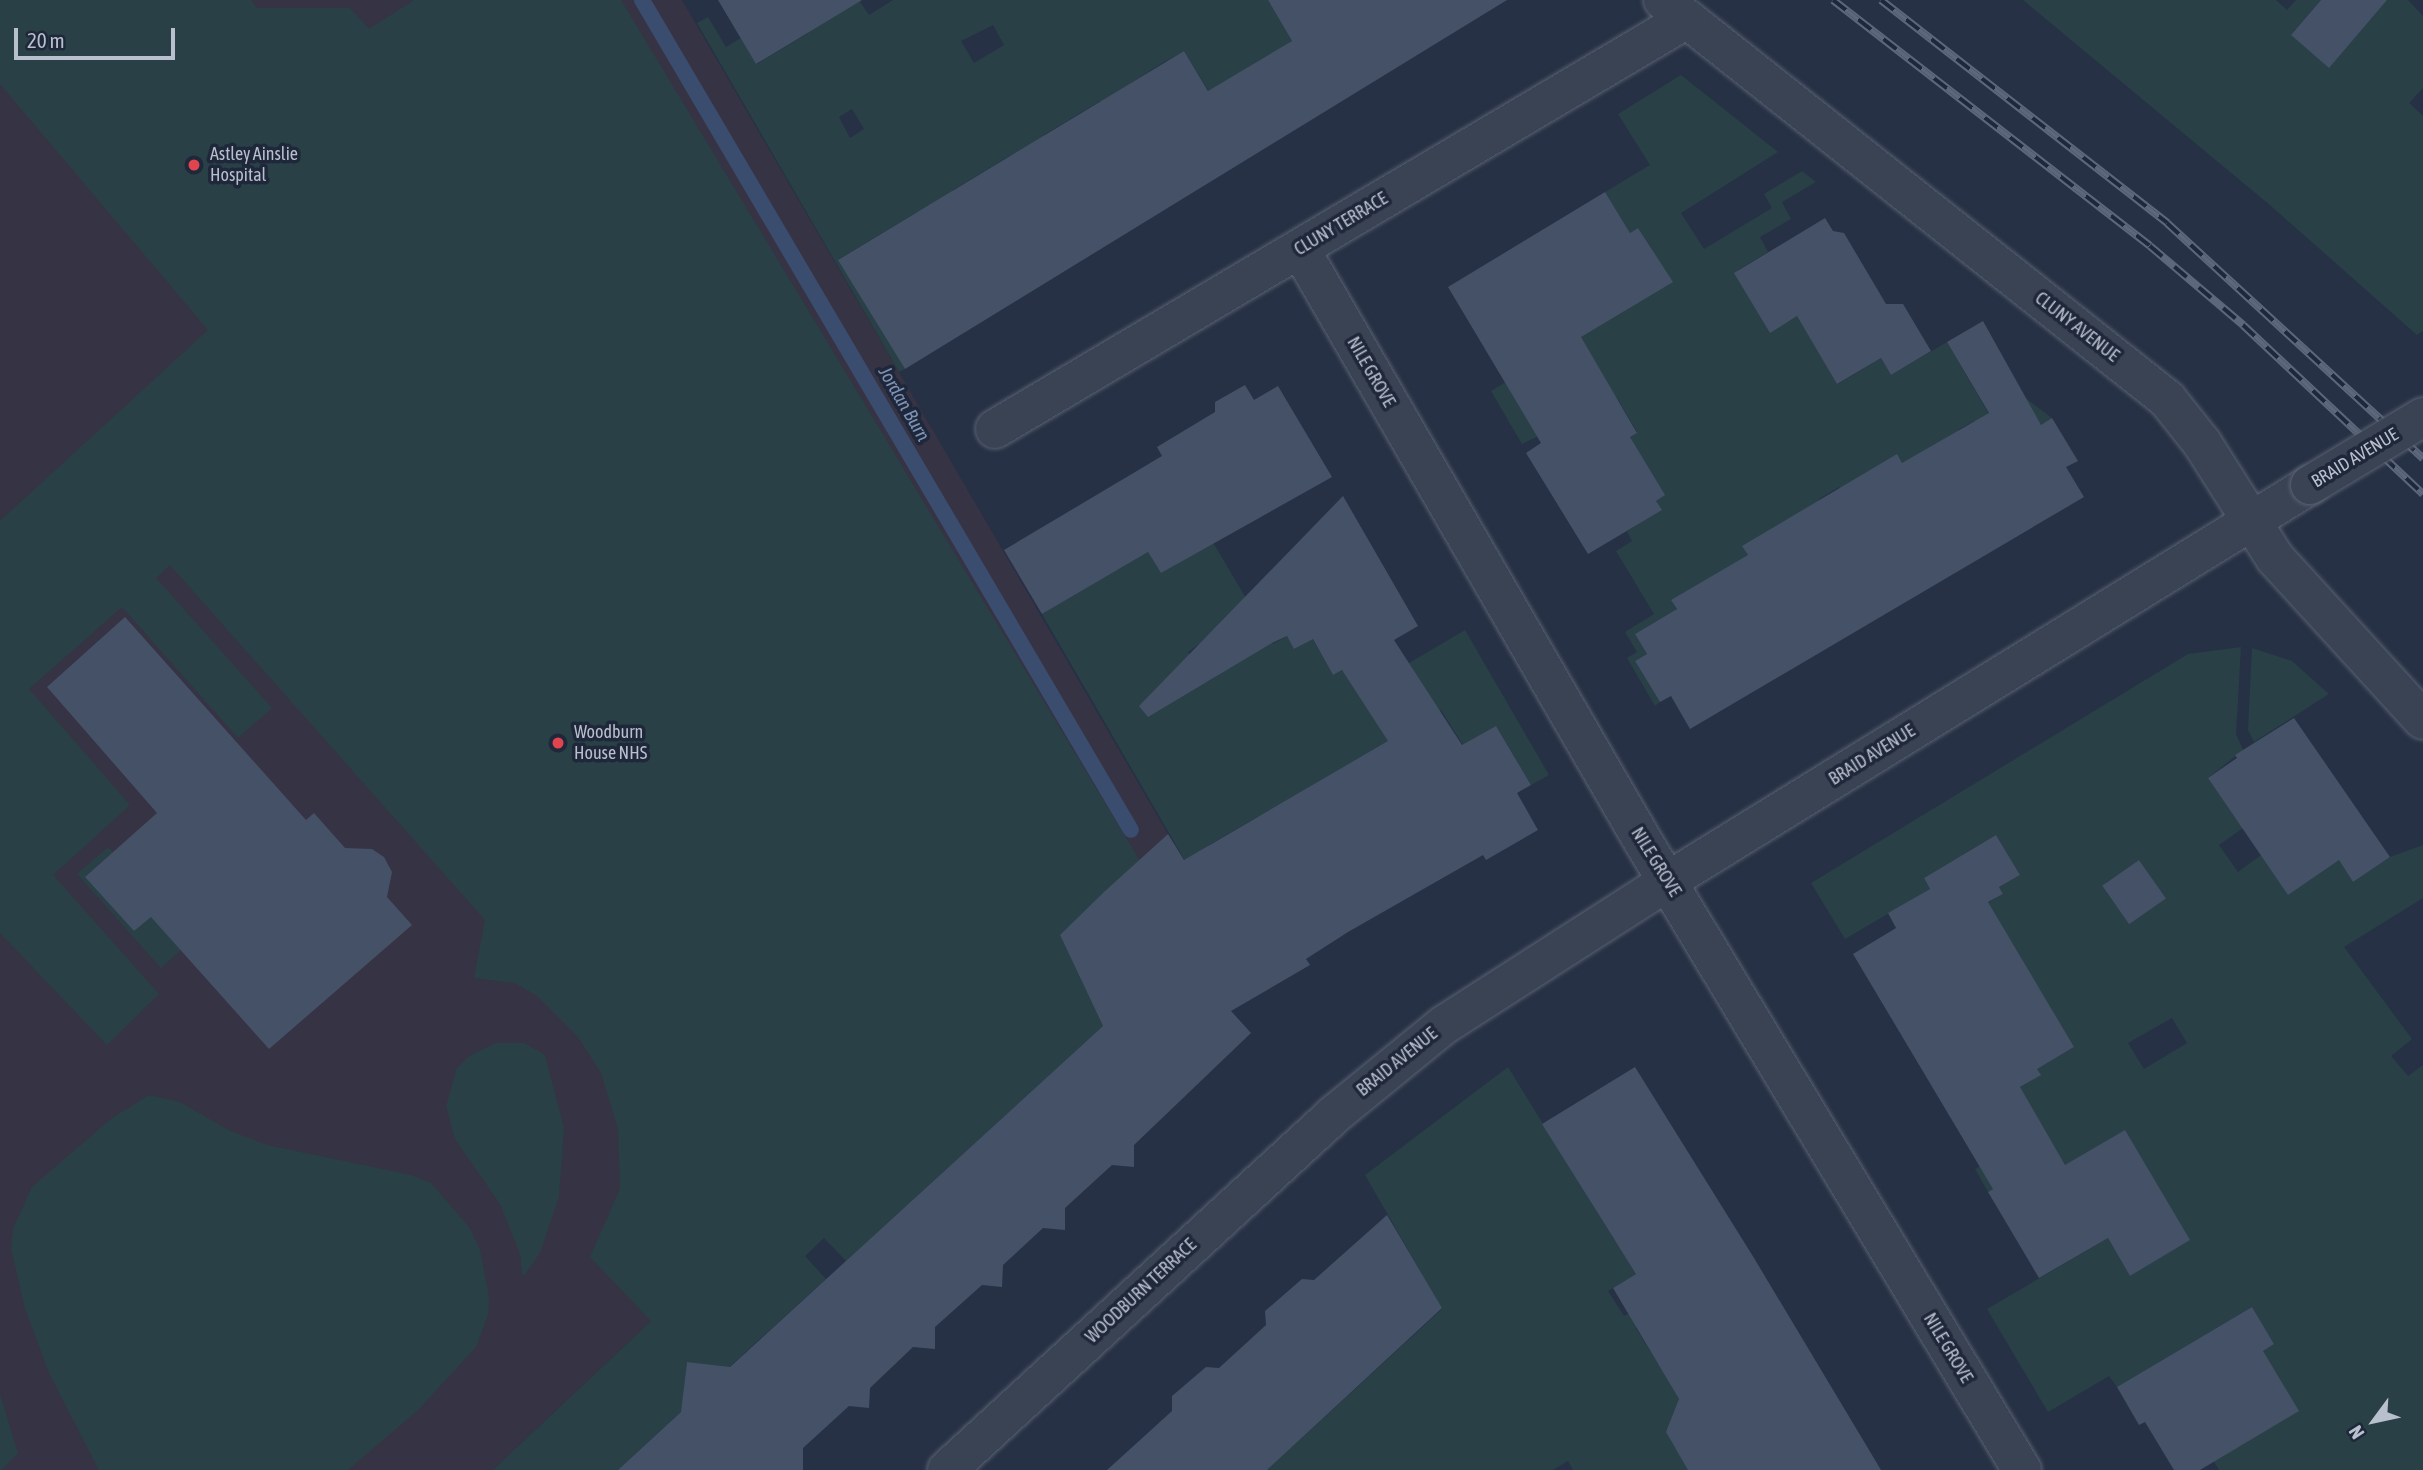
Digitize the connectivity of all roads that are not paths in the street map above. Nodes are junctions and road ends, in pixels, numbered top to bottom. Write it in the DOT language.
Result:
graph roads {
  1 [pos="1675,10"];
  2 [pos="1300,249"];
  3 [pos="2423,417"];
  4 [pos="995,429"];
  5 [pos="2251,522"];
  6 [pos="2423,720"];
  7 [pos="1668,881"];
  8 [pos="1336,1113"];
  9 [pos="947,1470"];
  10 [pos="2022,1470"];
  1 -- 2 [label="street, CLUNY TERRACE"];
  1 -- 5 [label="street, CLUNY AVENUE"];
  2 -- 4 [label="street, CLUNY TERRACE"];
  2 -- 7 [label="street, NILE GROVE"];
  3 -- 5 [label="street, BRAID AVENUE, bridge"];
  5 -- 6 [label="street, CLUNY AVENUE"];
  5 -- 7 [label="street, BRAID AVENUE"];
  7 -- 8 [label="street, BRAID AVENUE"];
  7 -- 10 [label="street, NILE GROVE"];
  8 -- 9 [label="street, WOODBURN TERRACE"];
}
